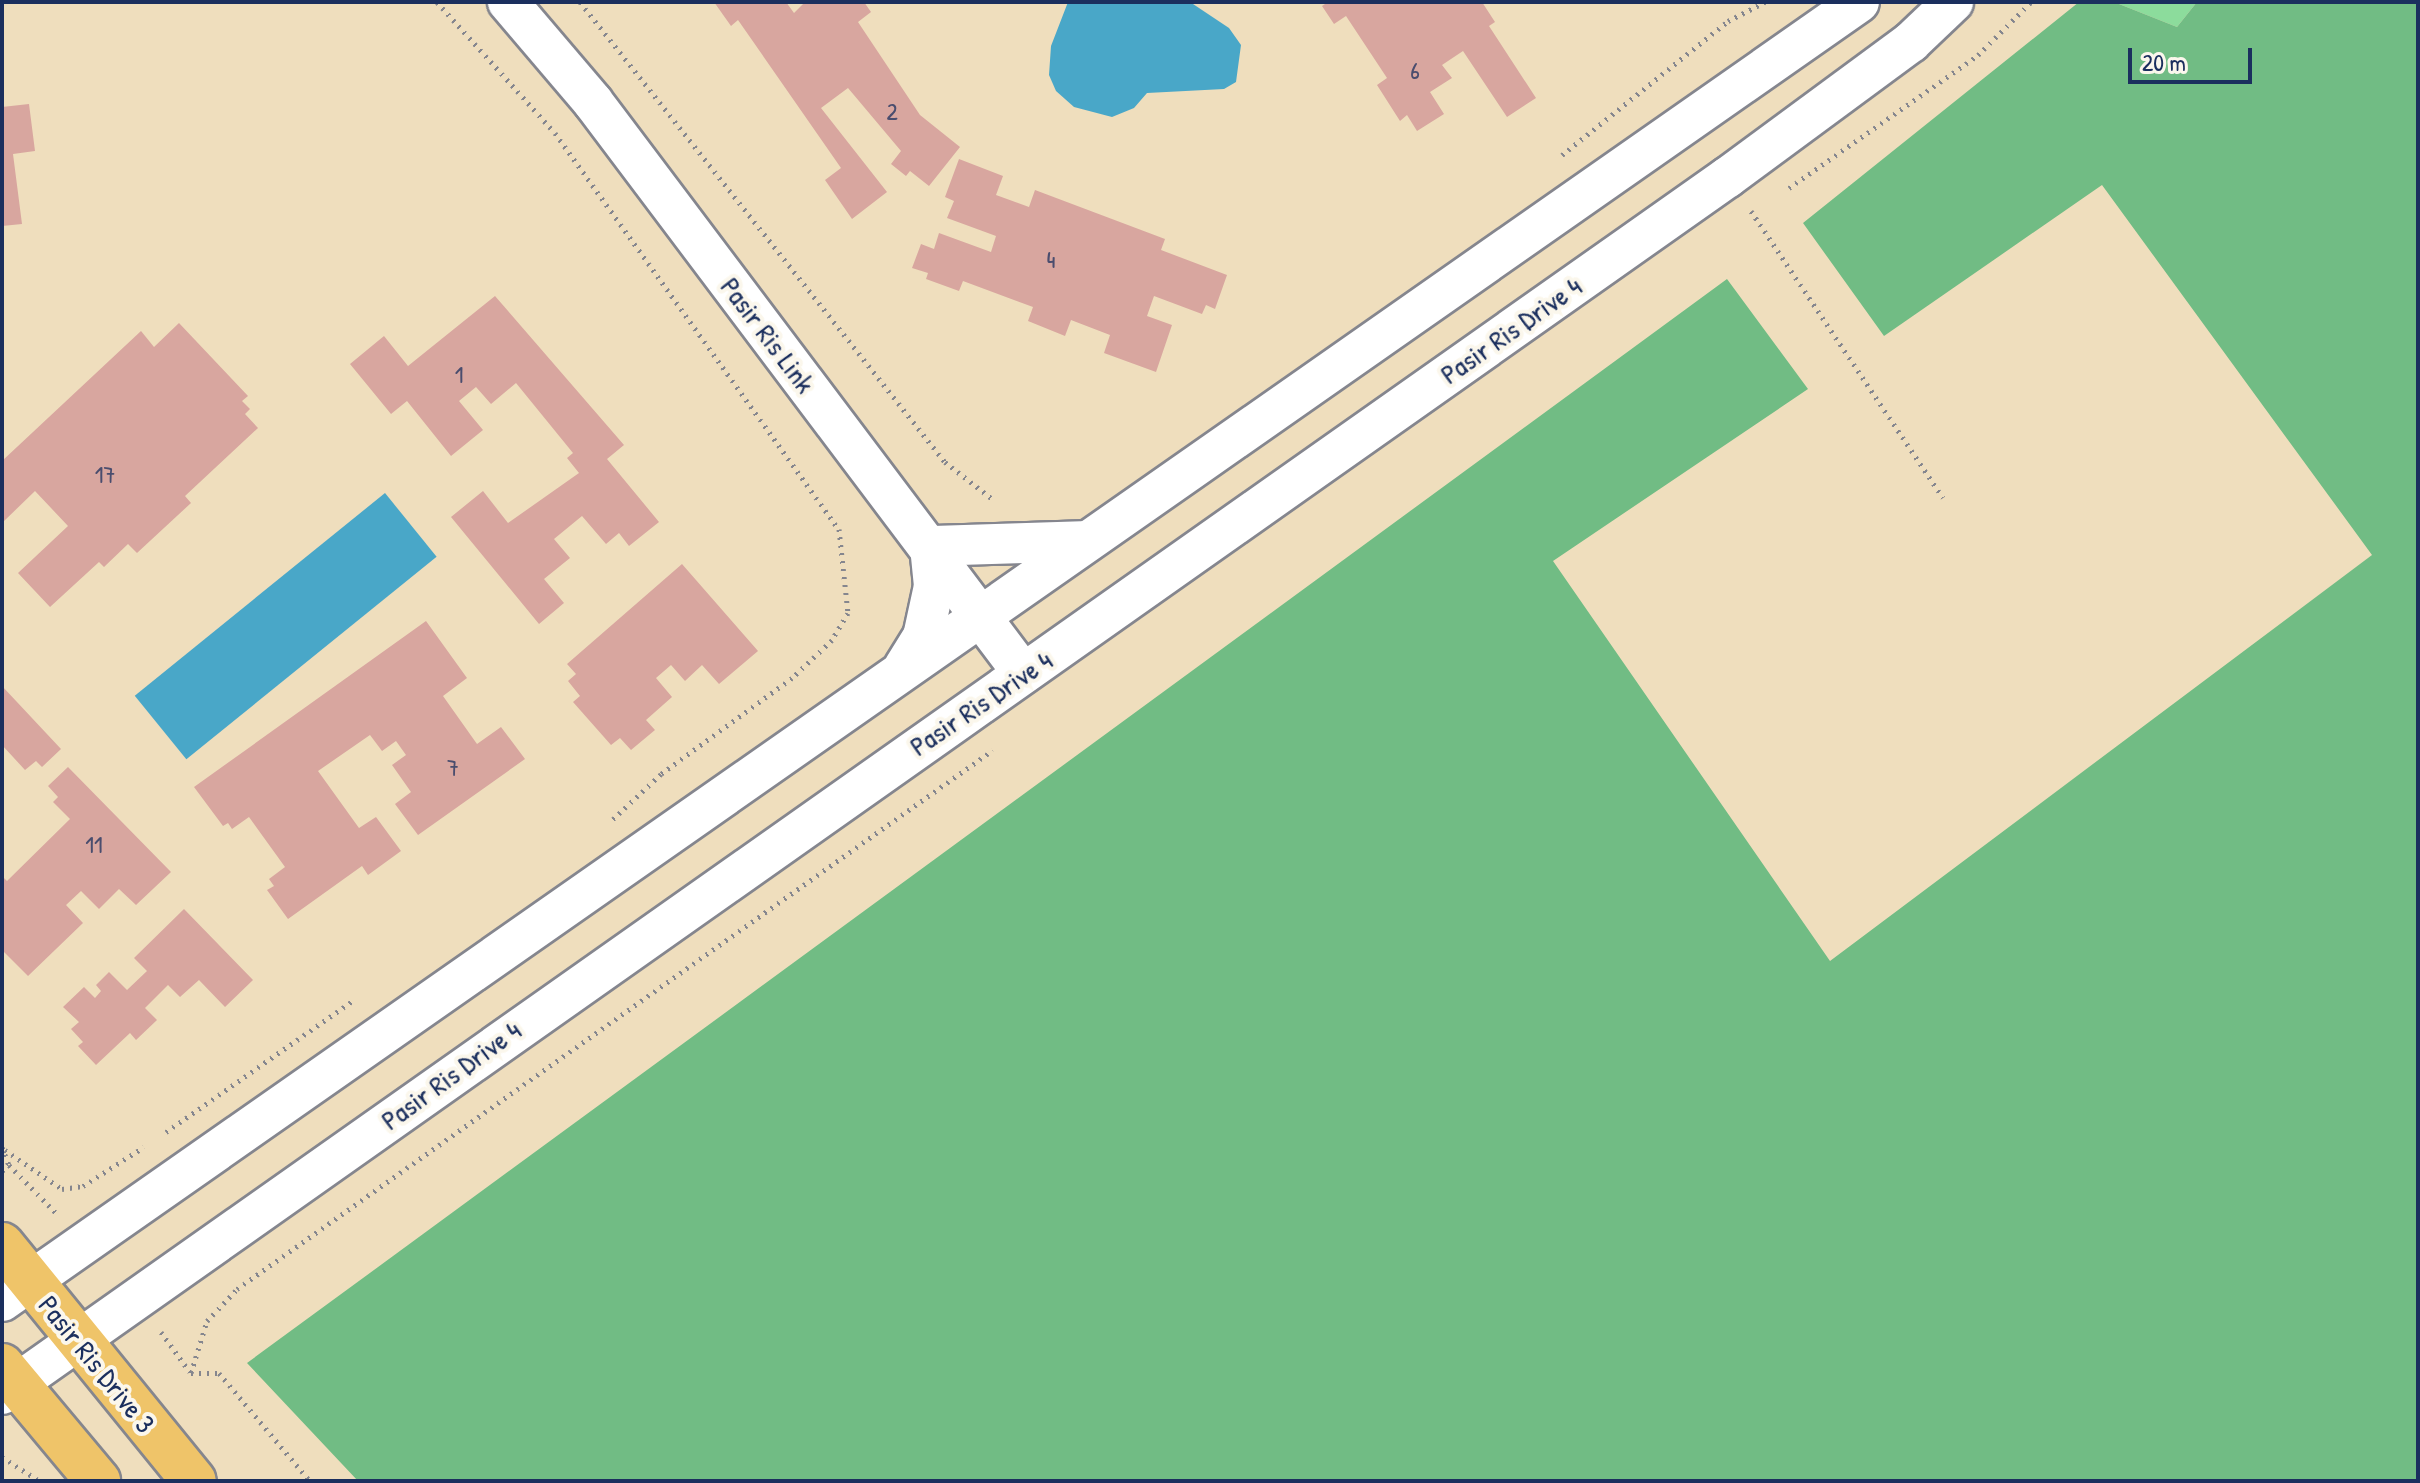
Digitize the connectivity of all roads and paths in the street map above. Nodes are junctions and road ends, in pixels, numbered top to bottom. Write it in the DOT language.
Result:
graph roads {
  1 [pos="437,2"];
  2 [pos="508,2"];
  3 [pos="580,2"];
  4 [pos="1859,2"];
  5 [pos="1953,2"];
  6 [pos="2031,2"];
  7 [pos="1728,177"];
  8 [pos="1778,196"];
  9 [pos="1765,204"];
  10 [pos="1753,213"];
  11 [pos="1741,221"];
  12 [pos="1943,498"];
  13 [pos="998,503"];
  14 [pos="1087,541"];
  15 [pos="930,546"];
  16 [pos="979,615"];
  17 [pos="904,668"];
  18 [pos="1023,673"];
  19 [pos="996,748"];
  20 [pos="606,826"];
  21 [pos="363,995"];
  22 [pos="163,1134"];
  23 [pos="151,1143"];
  24 [pos="4,1148"];
  25 [pos="9,1165"];
  26 [pos="2,1171"];
  27 [pos="2,1245"];
  28 [pos="16,1292"];
  29 [pos="78,1341"];
  30 [pos="7,1381"];
  31 [pos="2,1457"];
  32 [pos="38,1481"];
  33 [pos="98,1481"];
  34 [pos="194,1481"];
  35 [pos="310,1481"];
  1 -- 20 [label="path"];
  2 -- 15 [label="street, Pasir Ris Link"];
  3 -- 13 [label="path"];
  4 -- 14 [label="street"];
  5 -- 7 [label="street, Pasir Ris Drive 4"];
  6 -- 8 [label="path"];
  7 -- 10 [label="path"];
  7 -- 18 [label="street, Pasir Ris Drive 4"];
  9 -- 10 [label="path"];
  10 -- 11 [label="path"];
  10 -- 12 [label="path"];
  14 -- 15 [label="street"];
  14 -- 16 [label="street"];
  15 -- 16 [label="street, Pasir Ris Link"];
  15 -- 17 [label="street"];
  16 -- 17 [label="street"];
  16 -- 18 [label="street, Pasir Ris Link"];
  17 -- 28 [label="street"];
  18 -- 29 [label="street, Pasir Ris Drive 4"];
  19 -- 35 [label="path"];
  21 -- 22 [label="path"];
  23 -- 24 [label="path"];
  25 -- 26 [label="path"];
  27 -- 28 [label="main road, Pasir Ris Drive 3"];
  28 -- 29 [label="main road, Pasir Ris Drive 3"];
  29 -- 30 [label="street, Pasir Ris Drive 4"];
  29 -- 34 [label="main road, Pasir Ris Drive 3"];
  30 -- 33 [label="main road"];
  31 -- 32 [label="path"];
}
